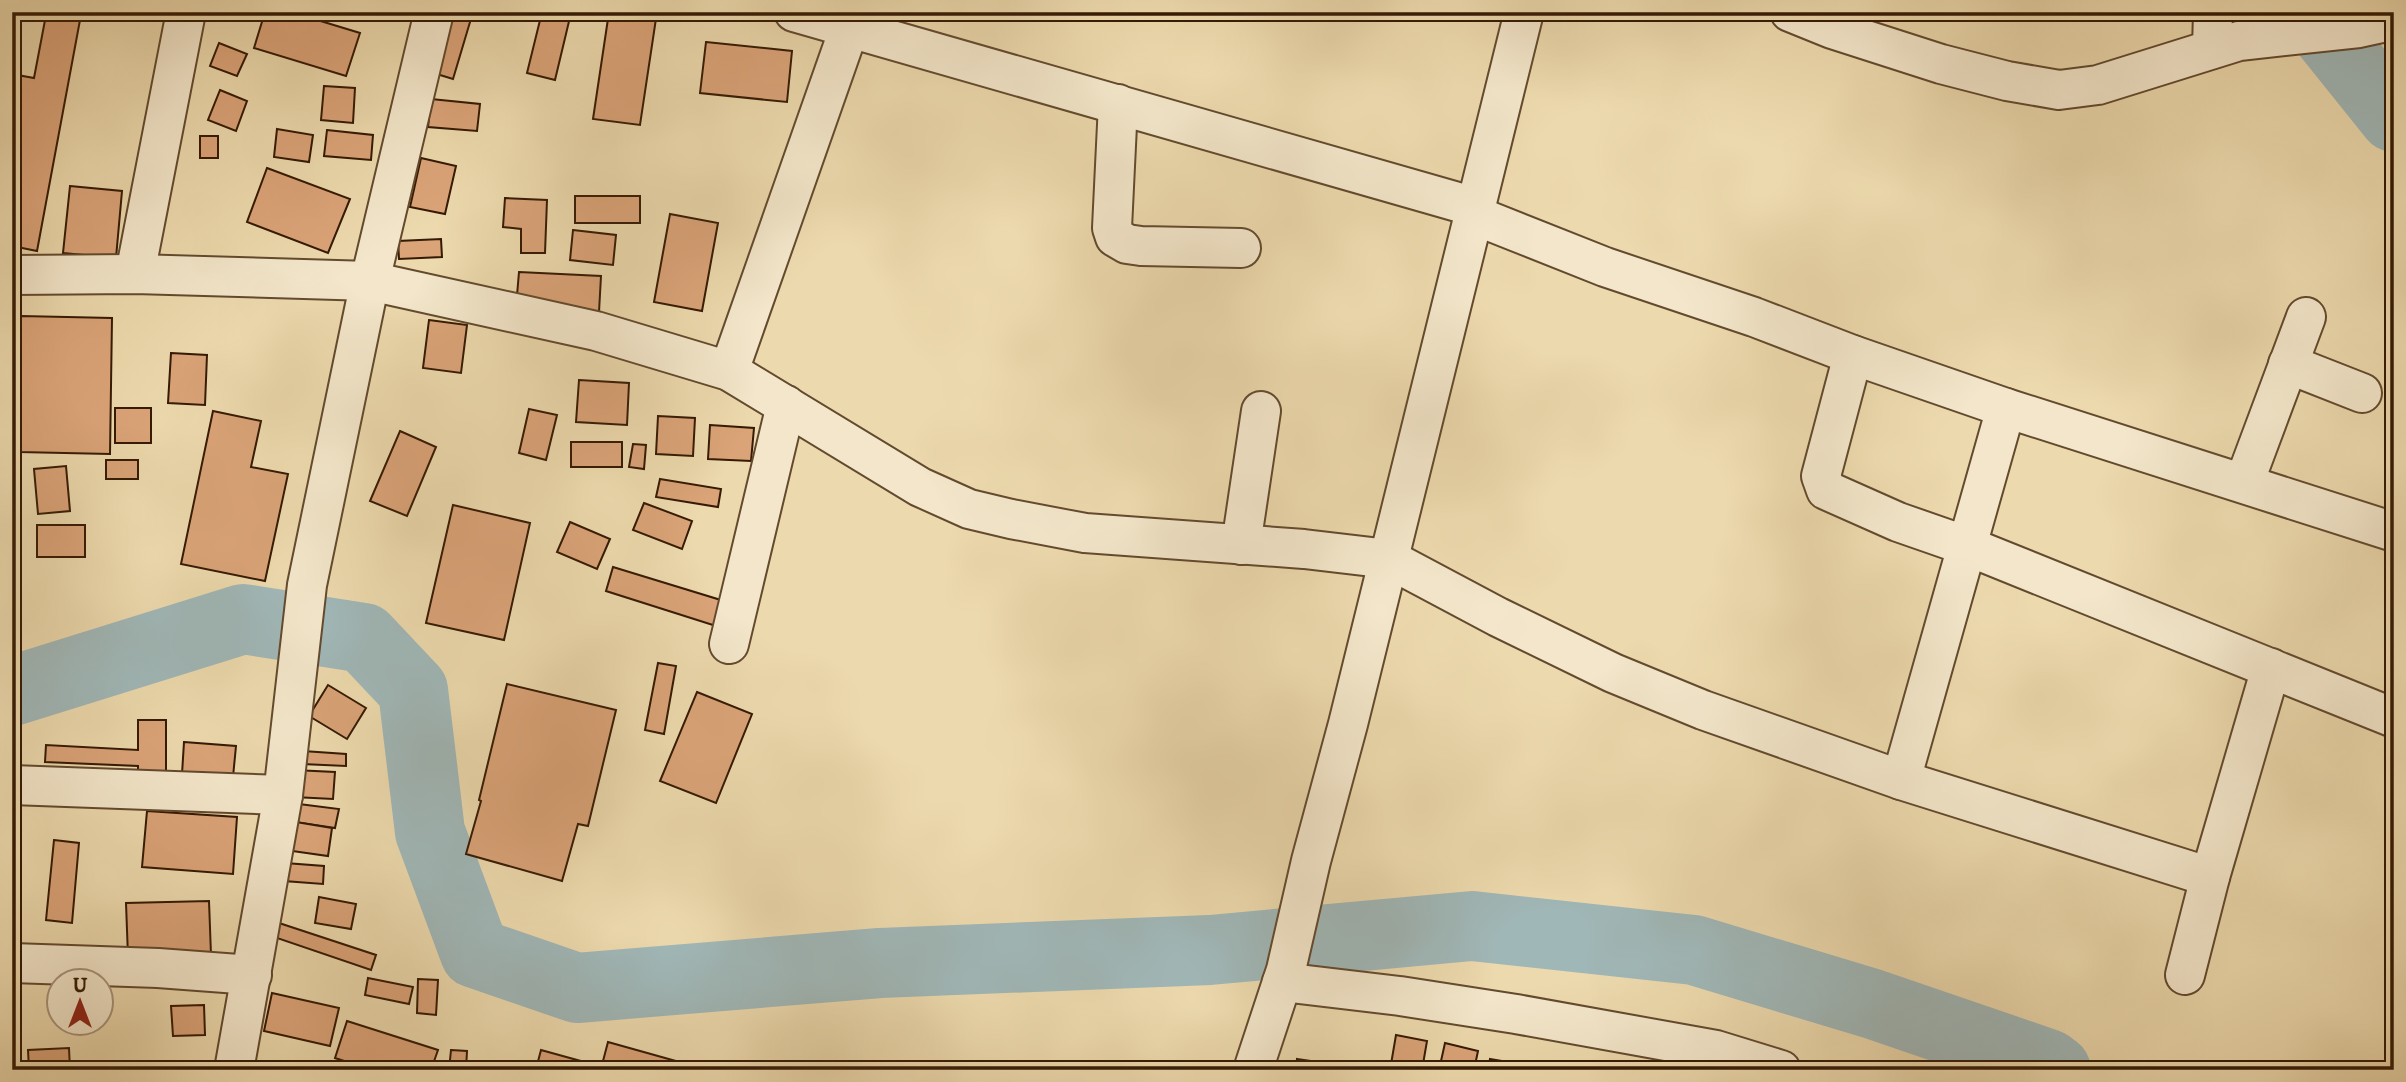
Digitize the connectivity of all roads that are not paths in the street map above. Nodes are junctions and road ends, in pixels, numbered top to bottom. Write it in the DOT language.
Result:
graph roads {
  1 [pos="186,12"];
  2 [pos="434,12"];
  3 [pos="794,12"];
  4 [pos="1524,12"];
  5 [pos="1790,12"];
  6 [pos="852,20"];
  7 [pos="2376,22"];
  8 [pos="2213,31"];
  9 [pos="1118,104"];
  10 [pos="1474,211"];
  11 [pos="1241,248"];
  12 [pos="135,274"];
  13 [pos="12,275"];
  14 [pos="369,281"];
  15 [pos="2306,317"];
  16 [pos="1853,355"];
  17 [pos="2288,364"];
  18 [pos="729,370"];
  19 [pos="2362,393"];
  20 [pos="786,405"];
  21 [pos="2006,408"];
  22 [pos="1261,411"];
  23 [pos="2244,483"];
  24 [pos="2394,532"];
  25 [pos="1241,545"];
  26 [pos="1967,546"];
  27 [pos="1389,559"];
  28 [pos="729,644"];
  29 [pos="2271,668"];
  30 [pos="2394,718"];
  31 [pos="1901,780"];
  32 [pos="12,785"];
  33 [pos="283,795"];
  34 [pos="2210,877"];
  35 [pos="12,963"];
  36 [pos="252,975"];
  37 [pos="2185,975"];
  38 [pos="1284,976"];
  39 [pos="234,1070"];
  40 [pos="1253,1070"];
  41 [pos="1781,1070"];
  1 -- 12 [label="street"];
  2 -- 14 [label="street"];
  3 -- 6 [label="street"];
  4 -- 10 [label="street"];
  5 -- 8 [label="street"];
  6 -- 9 [label="street"];
  6 -- 18 [label="street"];
  7 -- 8 [label="street"];
  9 -- 10 [label="street"];
  9 -- 11 [label="street"];
  10 -- 16 [label="street"];
  10 -- 27 [label="street"];
  12 -- 13 [label="street"];
  12 -- 14 [label="street"];
  14 -- 18 [label="street"];
  14 -- 33 [label="street"];
  15 -- 17 [label="street"];
  16 -- 21 [label="street"];
  16 -- 26 [label="street"];
  17 -- 19 [label="street"];
  17 -- 23 [label="street"];
  18 -- 20 [label="street"];
  20 -- 25 [label="street"];
  20 -- 28 [label="street"];
  21 -- 23 [label="street"];
  21 -- 26 [label="street"];
  22 -- 25 [label="street"];
  23 -- 24 [label="street"];
  25 -- 27 [label="street"];
  26 -- 29 [label="street"];
  26 -- 31 [label="street"];
  27 -- 31 [label="street"];
  27 -- 38 [label="street"];
  29 -- 30 [label="street"];
  29 -- 34 [label="street"];
  31 -- 34 [label="street"];
  32 -- 33 [label="street"];
  33 -- 36 [label="street"];
  34 -- 37 [label="street"];
  35 -- 36 [label="street"];
  36 -- 39 [label="street"];
  38 -- 40 [label="street"];
  38 -- 41 [label="street"];
}
